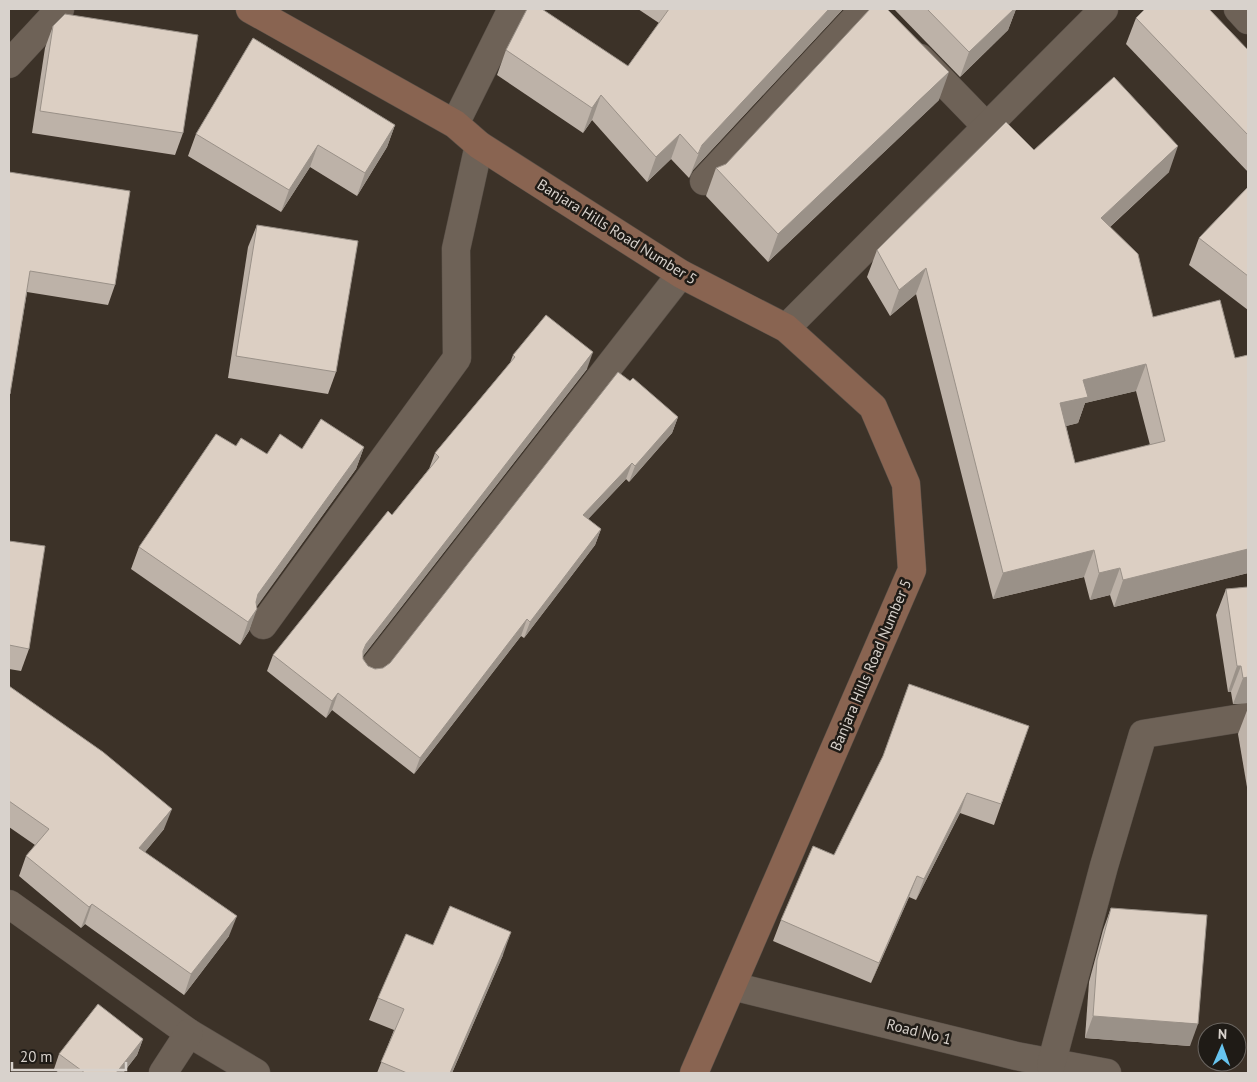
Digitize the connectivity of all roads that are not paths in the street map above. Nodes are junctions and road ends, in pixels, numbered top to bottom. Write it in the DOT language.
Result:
graph roads {
  1 [pos="60,9"];
  2 [pos="250,9"];
  3 [pos="512,9"];
  4 [pos="1104,9"];
  5 [pos="1238,9"];
  6 [pos="874,13"];
  7 [pos="1248,20"];
  8 [pos="904,42"];
  9 [pos="9,64"];
  10 [pos="455,124"];
  11 [pos="987,127"];
  12 [pos="479,145"];
  13 [pos="704,181"];
  14 [pos="681,274"];
  15 [pos="786,328"];
  16 [pos="263,625"];
  17 [pos="372,670"];
  18 [pos="1248,717"];
  19 [pos="9,904"];
  20 [pos="732,986"];
  21 [pos="189,1033"];
  22 [pos="1051,1064"];
  23 [pos="163,1073"];
  24 [pos="256,1073"];
  25 [pos="694,1073"];
  26 [pos="1107,1073"];
  1 -- 9 [label="street"];
  2 -- 10 [label="street, Banjara Hills Road Number 5"];
  3 -- 10 [label="street"];
  4 -- 11 [label="street"];
  5 -- 7 [label="street"];
  6 -- 13 [label="street"];
  8 -- 11 [label="street"];
  10 -- 12 [label="street, Banjara Hills Road Number 5"];
  11 -- 15 [label="street"];
  12 -- 14 [label="street, Banjara Hills Road Number 5"];
  12 -- 16 [label="street"];
  14 -- 15 [label="street, Banjara Hills Road Number 5"];
  14 -- 17 [label="street"];
  15 -- 20 [label="street, Banjara Hills Road Number 5"];
  18 -- 22 [label="street"];
  19 -- 21 [label="street"];
  20 -- 22 [label="street, Road No 1"];
  20 -- 25 [label="street, Banjara Hills Road Number 5"];
  21 -- 23 [label="street"];
  21 -- 24 [label="street"];
  22 -- 26 [label="street, Road No 1"];
}
